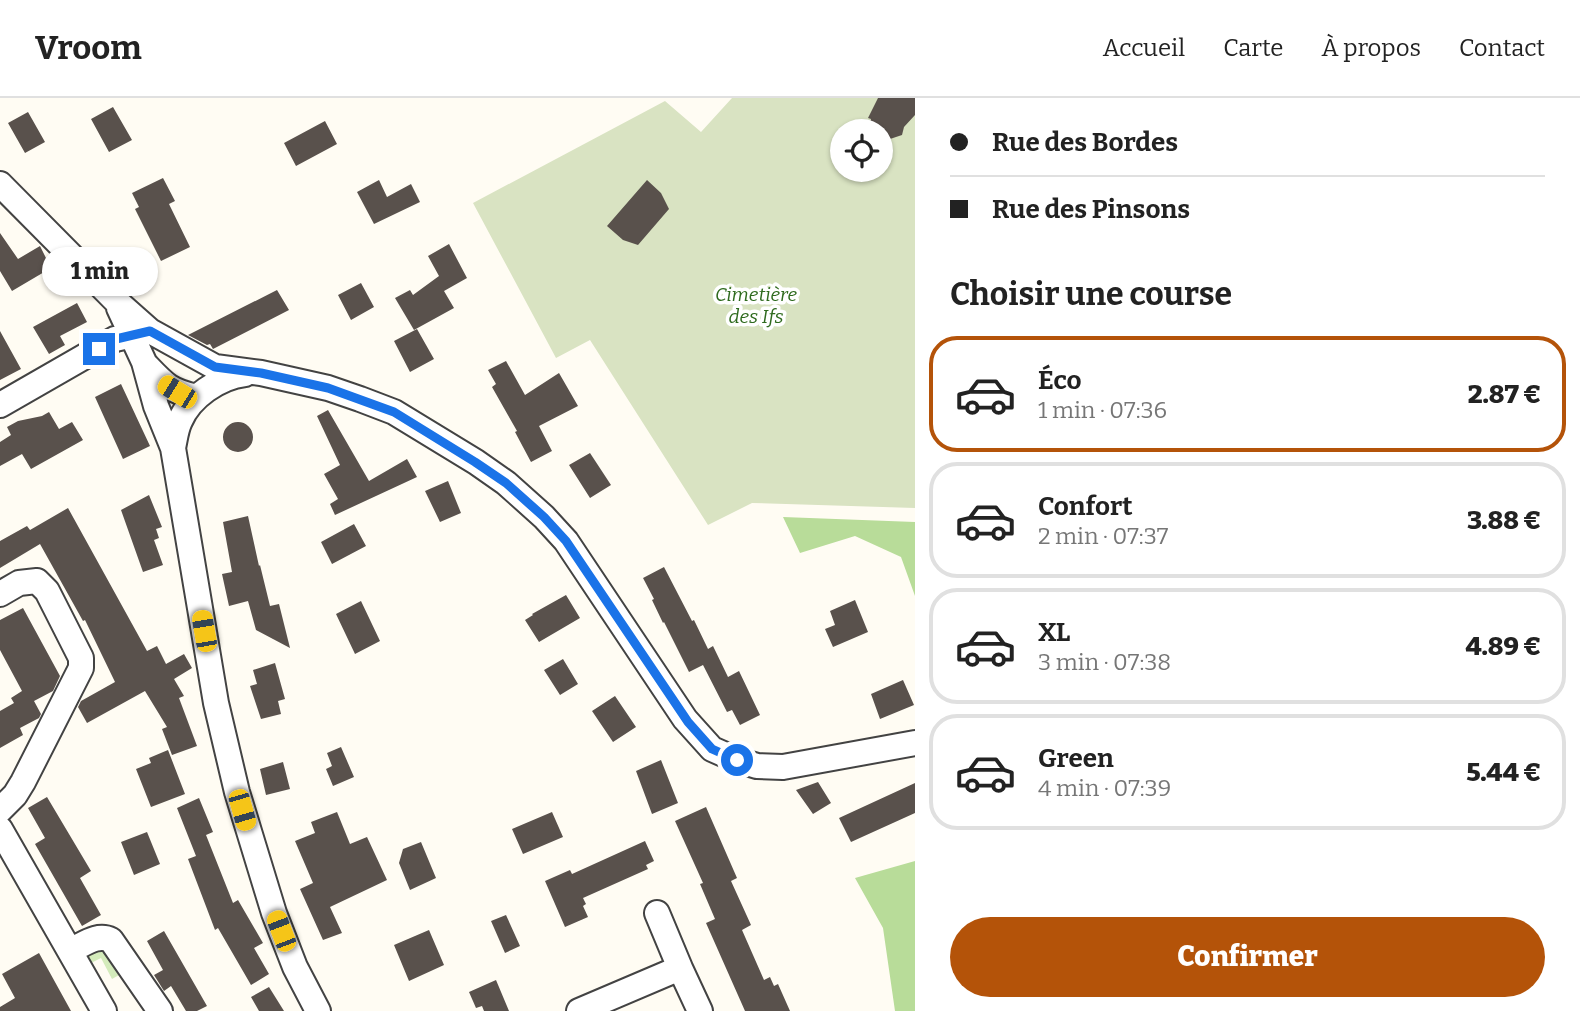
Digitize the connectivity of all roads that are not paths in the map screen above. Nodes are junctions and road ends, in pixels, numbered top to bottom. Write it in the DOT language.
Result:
graph roads {
  1 [pos="0,184"];
  2 [pos="141,333"];
  3 [pos="144,362"];
  4 [pos="261,373"];
  5 [pos="197,397"];
  6 [pos="0,405"];
  7 [pos="173,448"];
  8 [pos="0,594"];
  9 [pos="915,743"];
  10 [pos="0,810"];
  11 [pos="0,829"];
  12 [pos="657,913"];
  13 [pos="71,950"];
  14 [pos="680,968"];
  15 [pos="104,1011"];
  16 [pos="160,1011"];
  17 [pos="318,1011"];
  18 [pos="579,1011"];
  19 [pos="700,1011"];
  1 -- 2 [label="street"];
  2 -- 3 [label="street"];
  2 -- 4 [label="street"];
  2 -- 6 [label="street"];
  3 -- 5 [label="street"];
  3 -- 7 [label="street"];
  4 -- 5 [label="street"];
  4 -- 9 [label="street"];
  5 -- 7 [label="street"];
  7 -- 17 [label="street"];
  8 -- 10 [label="street"];
  11 -- 13 [label="street"];
  12 -- 14 [label="street"];
  13 -- 15 [label="street"];
  13 -- 16 [label="street"];
  14 -- 18 [label="street"];
  14 -- 19 [label="street"];
}
